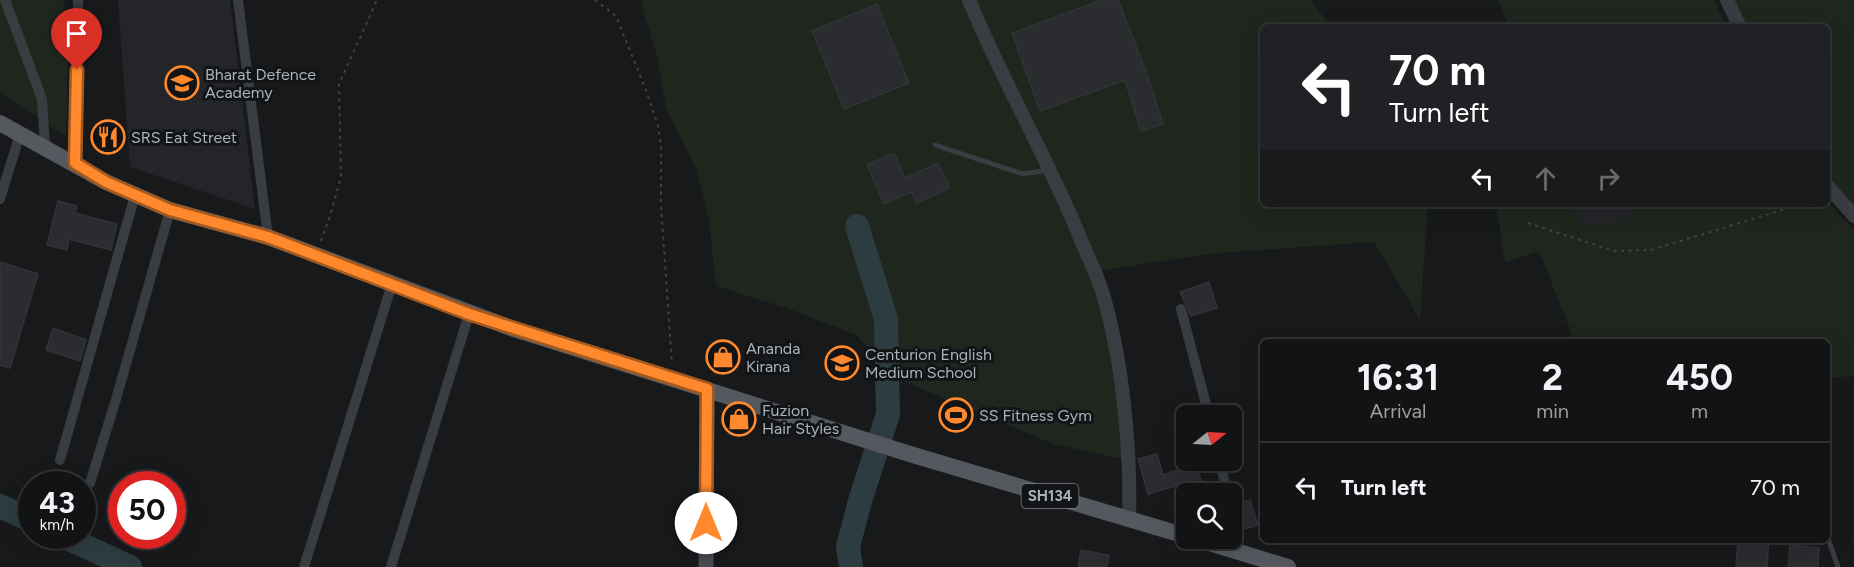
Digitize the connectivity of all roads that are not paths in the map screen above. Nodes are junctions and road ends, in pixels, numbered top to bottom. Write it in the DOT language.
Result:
graph roads {
  1 [pos="5,0"];
  2 [pos="78,0"];
  3 [pos="238,0"];
  4 [pos="969,0"];
  5 [pos="1727,0"];
  6 [pos="1739,24"];
  7 [pos="0,123"];
  8 [pos="20,135"];
  9 [pos="935,145"];
  10 [pos="45,147"];
  11 [pos="75,163"];
  12 [pos="1049,170"];
  13 [pos="1830,188"];
  14 [pos="135,195"];
  15 [pos="0,199"];
  16 [pos="170,210"];
  17 [pos="1854,216"];
  18 [pos="268,237"];
  19 [pos="392,284"];
  20 [pos="1181,309"];
  21 [pos="469,314"];
  22 [pos="707,389"];
  23 [pos="1206,405"];
  24 [pos="60,460"];
  25 [pos="94,471"];
  26 [pos="1129,519"];
  27 [pos="1176,533"];
  28 [pos="1829,543"];
  29 [pos="1230,549"];
  30 [pos="1249,561"];
  31 [pos="304,567"];
  32 [pos="391,567"];
  33 [pos="706,567"];
  34 [pos="1288,567"];
  35 [pos="1838,567"];
  1 -- 10 [label="street"];
  2 -- 11 [label="street"];
  3 -- 18 [label="street"];
  4 -- 12 [label="street"];
  5 -- 6 [label="street"];
  7 -- 8 [label="main road, SH134"];
  8 -- 10 [label="main road, SH134"];
  8 -- 15 [label="street"];
  9 -- 12 [label="lane"];
  10 -- 11 [label="main road, SH134"];
  11 -- 14 [label="main road, SH134"];
  12 -- 26 [label="street"];
  13 -- 17 [label="street"];
  14 -- 16 [label="main road, SH134"];
  14 -- 24 [label="street"];
  16 -- 18 [label="main road, SH134"];
  16 -- 25 [label="street"];
  18 -- 19 [label="main road, SH134"];
  19 -- 21 [label="main road, SH134"];
  19 -- 31 [label="street"];
  20 -- 23 [label="street"];
  21 -- 22 [label="main road, SH134"];
  21 -- 32 [label="street"];
  22 -- 26 [label="main road, SH134"];
  22 -- 33 [label="main road"];
  26 -- 27 [label="main road, SH134"];
  28 -- 35 [label="lane"];
  29 -- 30 [label="main road"];
  30 -- 34 [label="main road"];
}
